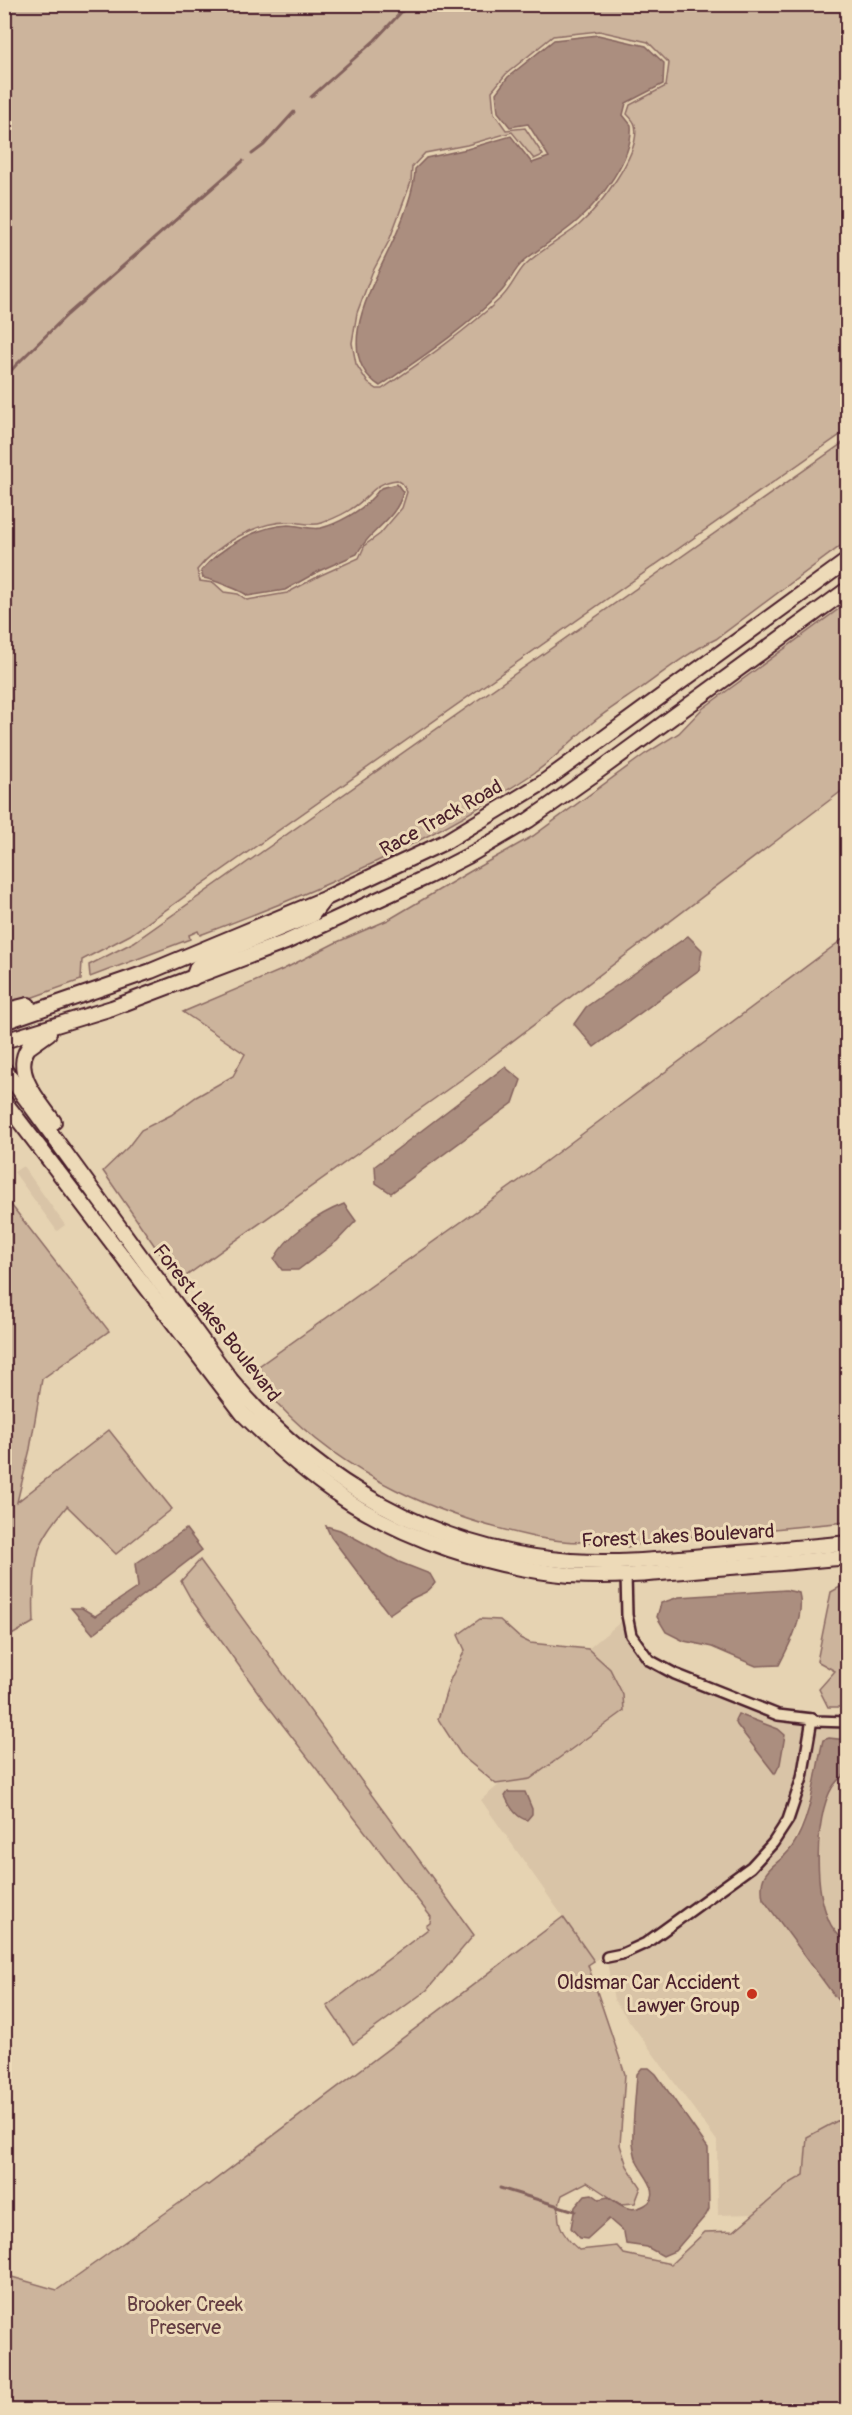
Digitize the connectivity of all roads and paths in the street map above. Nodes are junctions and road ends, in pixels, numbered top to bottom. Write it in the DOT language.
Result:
graph roads {
  1 [pos="848,560"];
  2 [pos="848,589"];
  3 [pos="324,899"];
  4 [pos="195,937"];
  5 [pos="219,943"];
  6 [pos="184,957"];
  7 [pos="193,978"];
  8 [pos="4,1011"];
  9 [pos="4,1022"];
  10 [pos="68,1023"];
  11 [pos="4,1041"];
  12 [pos="4,1069"];
  13 [pos="4,1101"];
  14 [pos="153,1274"];
  15 [pos="848,1544"];
  16 [pos="848,1557"];
  17 [pos="626,1575"];
  18 [pos="812,1719"];
  19 [pos="848,1722"];
  20 [pos="607,1957"];
  1 -- 3 [label="main road, Race Track Road"];
  2 -- 7 [label="main road"];
  3 -- 5 [label="main road, Race Track Road"];
  3 -- 7 [label="main road"];
  4 -- 5 [label="main road"];
  5 -- 6 [label="main road, Race Track Road"];
  6 -- 8 [label="main road"];
  6 -- 9 [label="main road, Race Track Road"];
  7 -- 10 [label="main road"];
  10 -- 11 [label="main road"];
  10 -- 14 [label="main road"];
  12 -- 14 [label="main road, Forest Lakes Boulevard"];
  13 -- 17 [label="main road, Forest Lakes Boulevard"];
  14 -- 15 [label="main road, Forest Lakes Boulevard"];
  16 -- 17 [label="main road, Forest Lakes Boulevard"];
  17 -- 18 [label="street"];
  18 -- 19 [label="street"];
  18 -- 20 [label="street"];
}
